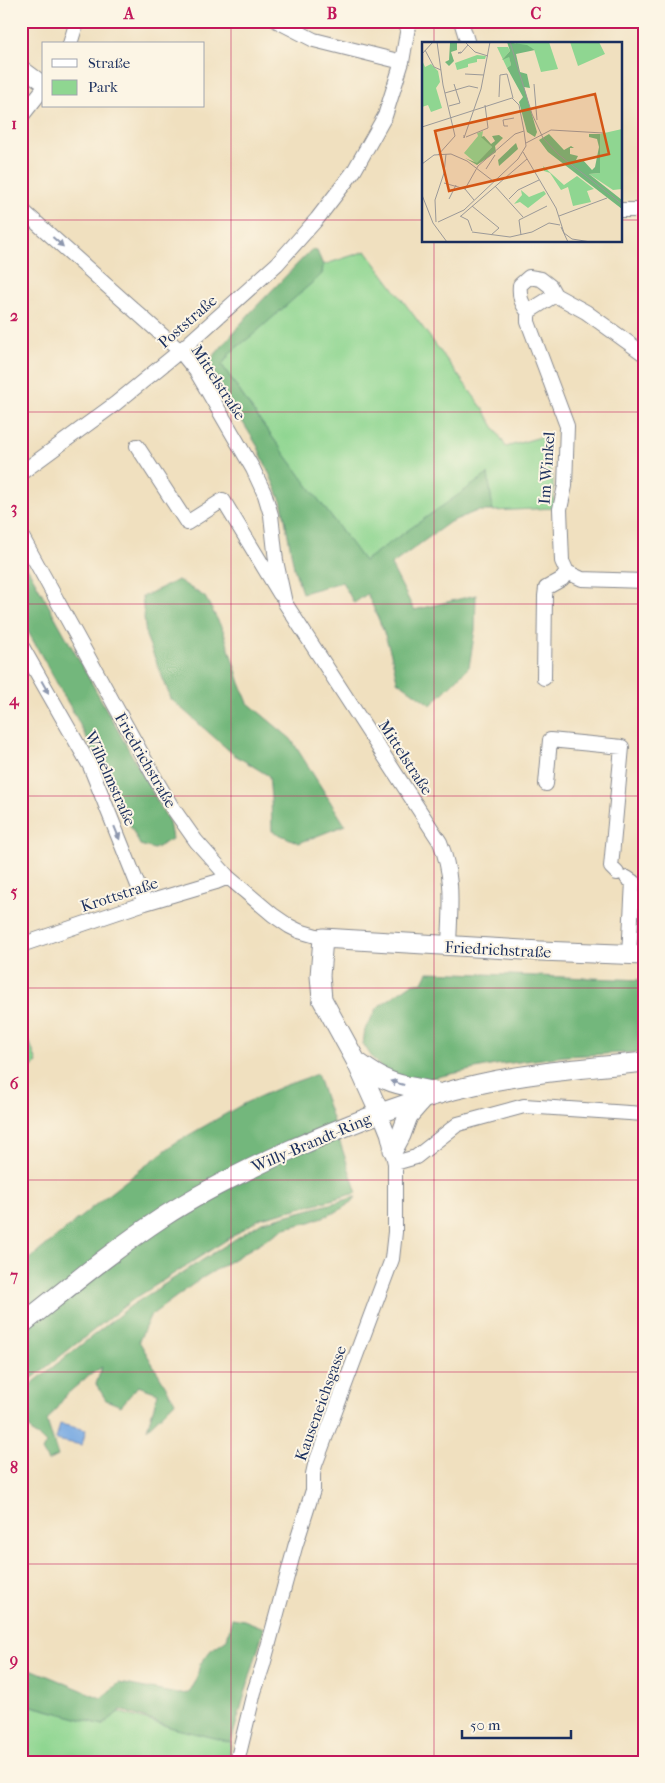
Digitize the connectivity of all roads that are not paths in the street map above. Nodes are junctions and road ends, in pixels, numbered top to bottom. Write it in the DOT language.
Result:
graph roads {
  1 [pos="76,21"];
  2 [pos="277,21"];
  3 [pos="409,21"];
  4 [pos="461,21"];
  5 [pos="71,42"];
  6 [pos="467,42"];
  7 [pos="402,62"];
  8 [pos="21,67"];
  9 [pos="42,83"];
  10 [pos="42,91"];
  11 [pos="21,117"];
  12 [pos="21,209"];
  13 [pos="622,210"];
  14 [pos="644,210"];
  15 [pos="555,296"];
  16 [pos="528,312"];
  17 [pos="180,351"];
  18 [pos="644,354"];
  19 [pos="138,446"];
  20 [pos="21,473"];
  21 [pos="21,535"];
  22 [pos="568,572"];
  23 [pos="644,581"];
  24 [pos="285,603"];
  25 [pos="21,645"];
  26 [pos="544,678"];
  27 [pos="546,784"];
  28 [pos="228,876"];
  29 [pos="145,903"];
  30 [pos="323,938"];
  31 [pos="21,945"];
  32 [pos="448,946"];
  33 [pos="636,955"];
  34 [pos="356,1061"];
  35 [pos="644,1062"];
  36 [pos="441,1094"];
  37 [pos="422,1100"];
  38 [pos="380,1114"];
  39 [pos="644,1114"];
  40 [pos="394,1157"];
  41 [pos="21,1325"];
  42 [pos="237,1762"];
  1 -- 5 [label="street"];
  2 -- 7 [label="street"];
  3 -- 7 [label="street, Poststraße"];
  4 -- 6 [label="street"];
  7 -- 17 [label="street, Poststraße"];
  8 -- 9 [label="street"];
  10 -- 11 [label="street"];
  12 -- 17 [label="street, Mittelstraße, one-way"];
  13 -- 14 [label="street"];
  15 -- 16 [label="street"];
  15 -- 16 [label="street"];
  15 -- 18 [label="street"];
  16 -- 22 [label="street, Im Winkel"];
  17 -- 20 [label="street, Poststraße"];
  17 -- 24 [label="street, Mittelstraße"];
  19 -- 24 [label="street, Mittelstraße"];
  21 -- 28 [label="street, Friedrichstraße"];
  22 -- 23 [label="street"];
  22 -- 26 [label="street"];
  24 -- 32 [label="street, Mittelstraße"];
  25 -- 29 [label="street, Wilhelmstraße, one-way"];
  27 -- 33 [label="street"];
  28 -- 29 [label="street, Krottstraße"];
  28 -- 30 [label="street, Friedrichstraße"];
  29 -- 31 [label="street, Krottstraße"];
  30 -- 32 [label="main road, Friedrichstraße"];
  30 -- 34 [label="main road"];
  32 -- 33 [label="main road, Friedrichstraße"];
  36 -- 34 [label="main road, one-way"];
  34 -- 38 [label="main road"];
  35 -- 36 [label="main road, Willy-Brandt-Ring"];
  36 -- 37 [label="main road, Willy-Brandt-Ring"];
  37 -- 38 [label="main road, Willy-Brandt-Ring"];
  37 -- 40 [label="main road"];
  38 -- 40 [label="street, Kauseneichsgasse"];
  38 -- 41 [label="main road, Willy-Brandt-Ring"];
  39 -- 40 [label="street"];
  40 -- 42 [label="street, Kauseneichsgasse"];
}
